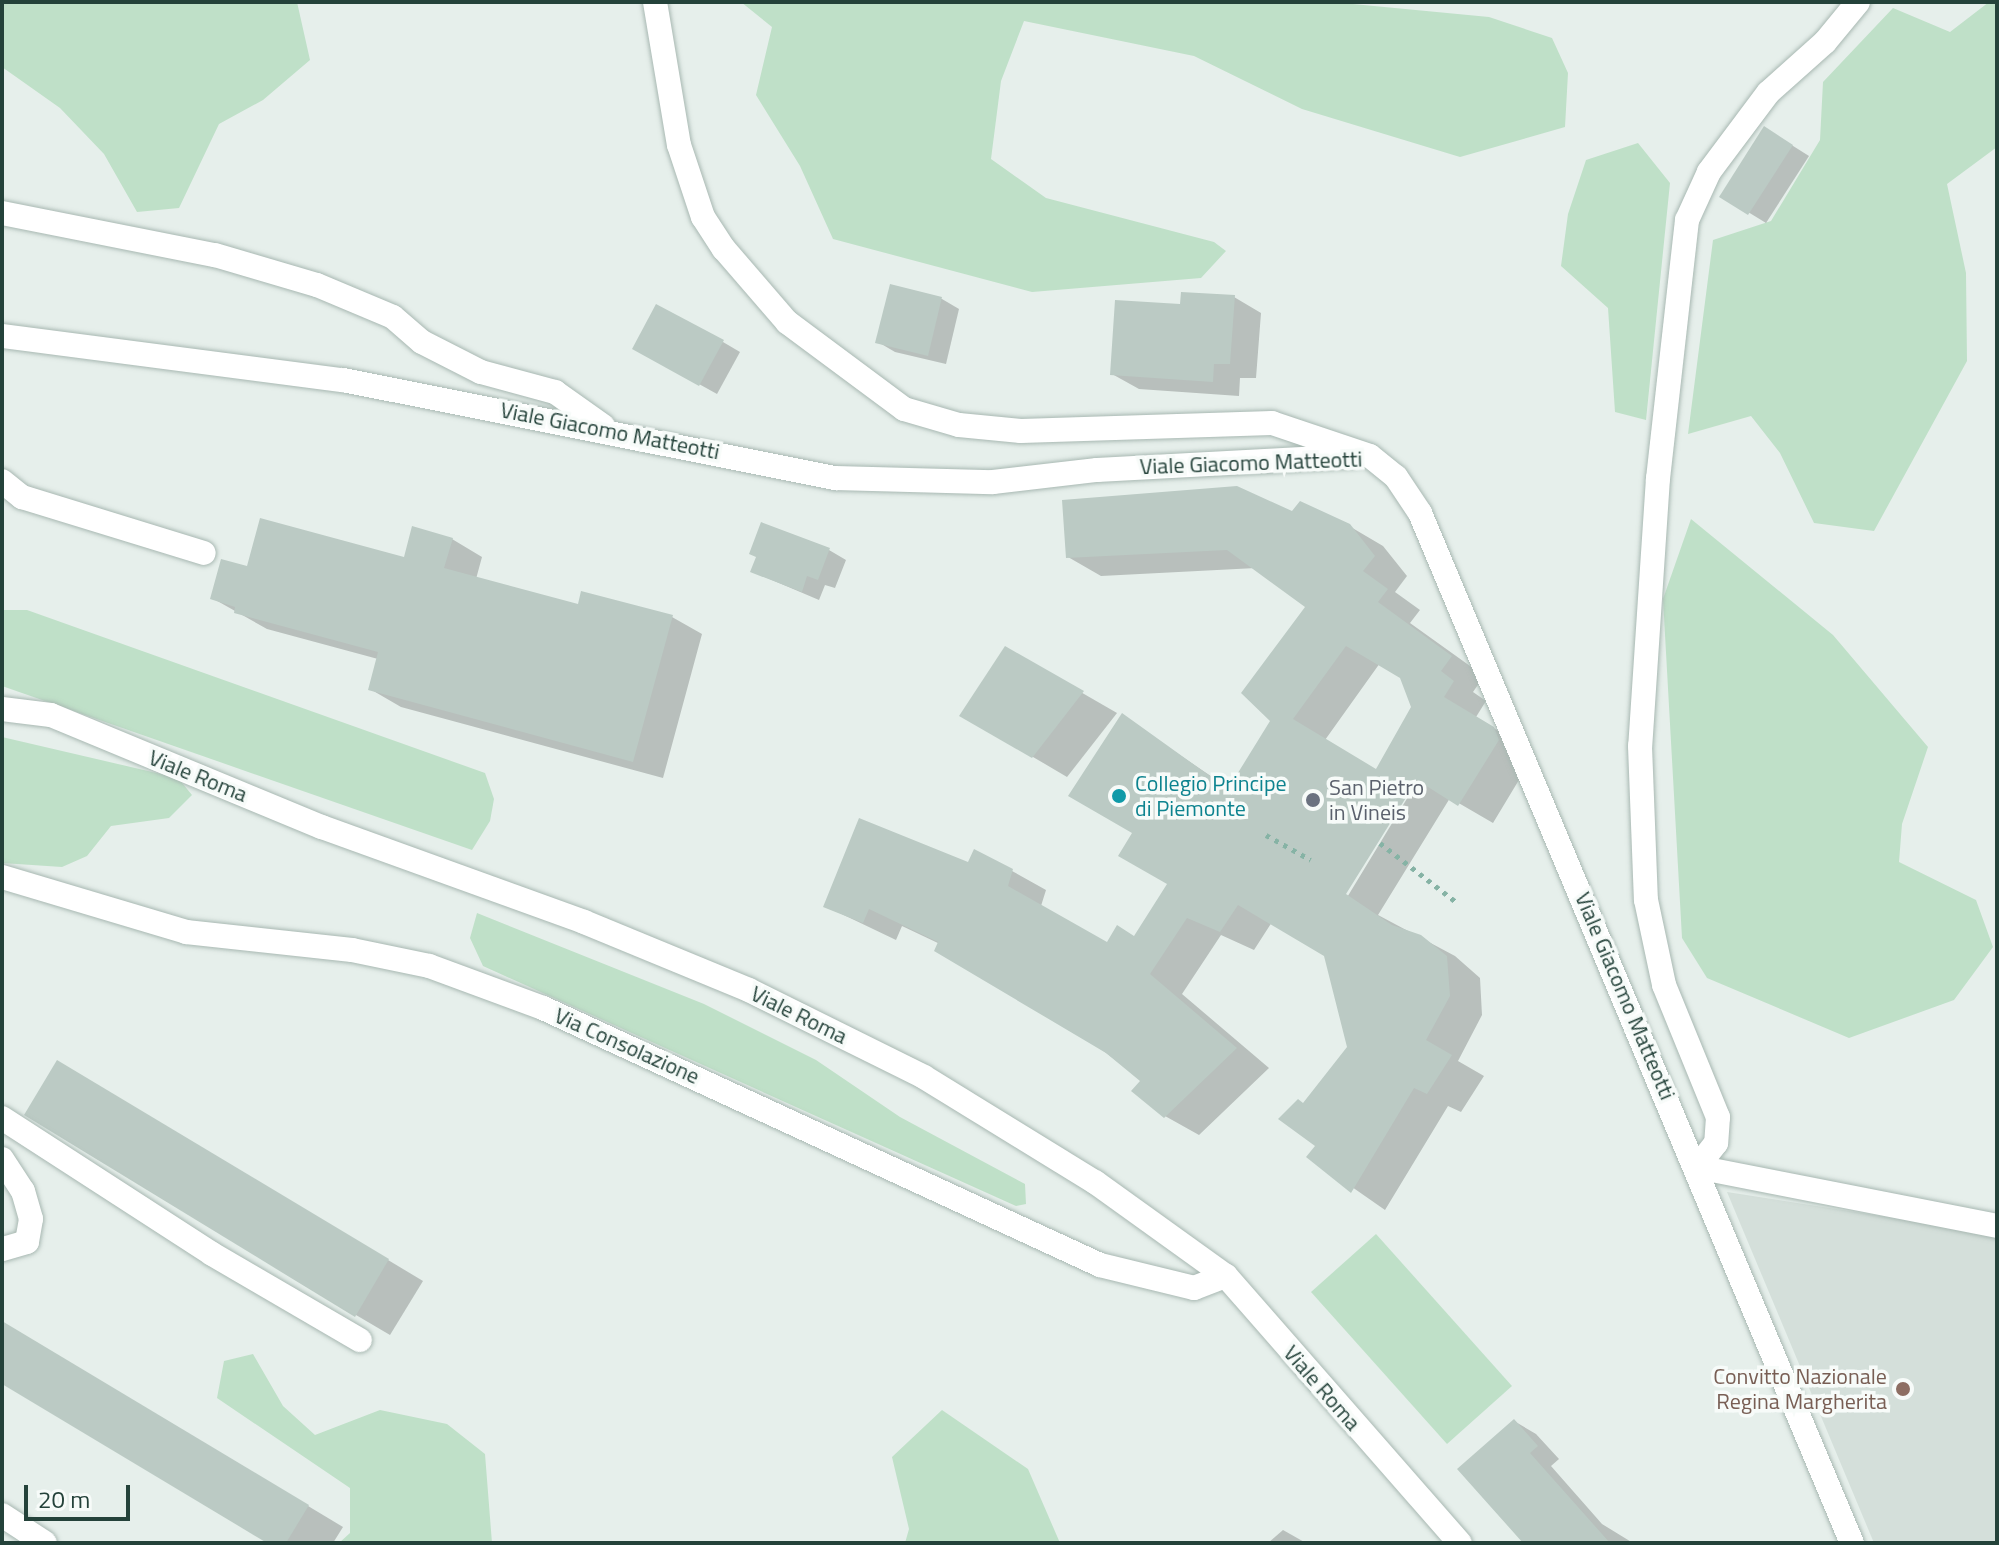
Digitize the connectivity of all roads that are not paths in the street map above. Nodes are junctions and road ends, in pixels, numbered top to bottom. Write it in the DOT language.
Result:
graph roads {
  1 [pos="655,2"];
  2 [pos="1858,2"];
  3 [pos="2,213"];
  4 [pos="2,336"];
  5 [pos="608,430"];
  6 [pos="1370,456"];
  7 [pos="2,481"];
  8 [pos="204,553"];
  9 [pos="2,709"];
  10 [pos="2,877"];
  11 [pos="2,1118"];
  12 [pos="2,1159"];
  13 [pos="1697,1167"];
  14 [pos="1997,1226"];
  15 [pos="2,1249"];
  16 [pos="1226,1276"];
  17 [pos="360,1340"];
  18 [pos="2,1515"];
  19 [pos="45,1543"];
  20 [pos="1460,1543"];
  21 [pos="1852,1543"];
  1 -- 6 [label="street"];
  2 -- 13 [label="street"];
  3 -- 5 [label="street"];
  4 -- 5 [label="street, Viale Giacomo Matteotti"];
  5 -- 6 [label="street, Viale Giacomo Matteotti"];
  6 -- 13 [label="street, Viale Giacomo Matteotti"];
  7 -- 8 [label="street"];
  9 -- 16 [label="street, Viale Roma"];
  10 -- 16 [label="street, Via Consolazione"];
  11 -- 17 [label="street"];
  12 -- 15 [label="street"];
  13 -- 14 [label="street"];
  13 -- 21 [label="street, Viale Giacomo Matteotti"];
  16 -- 20 [label="street, Viale Roma"];
  18 -- 19 [label="street"];
}
